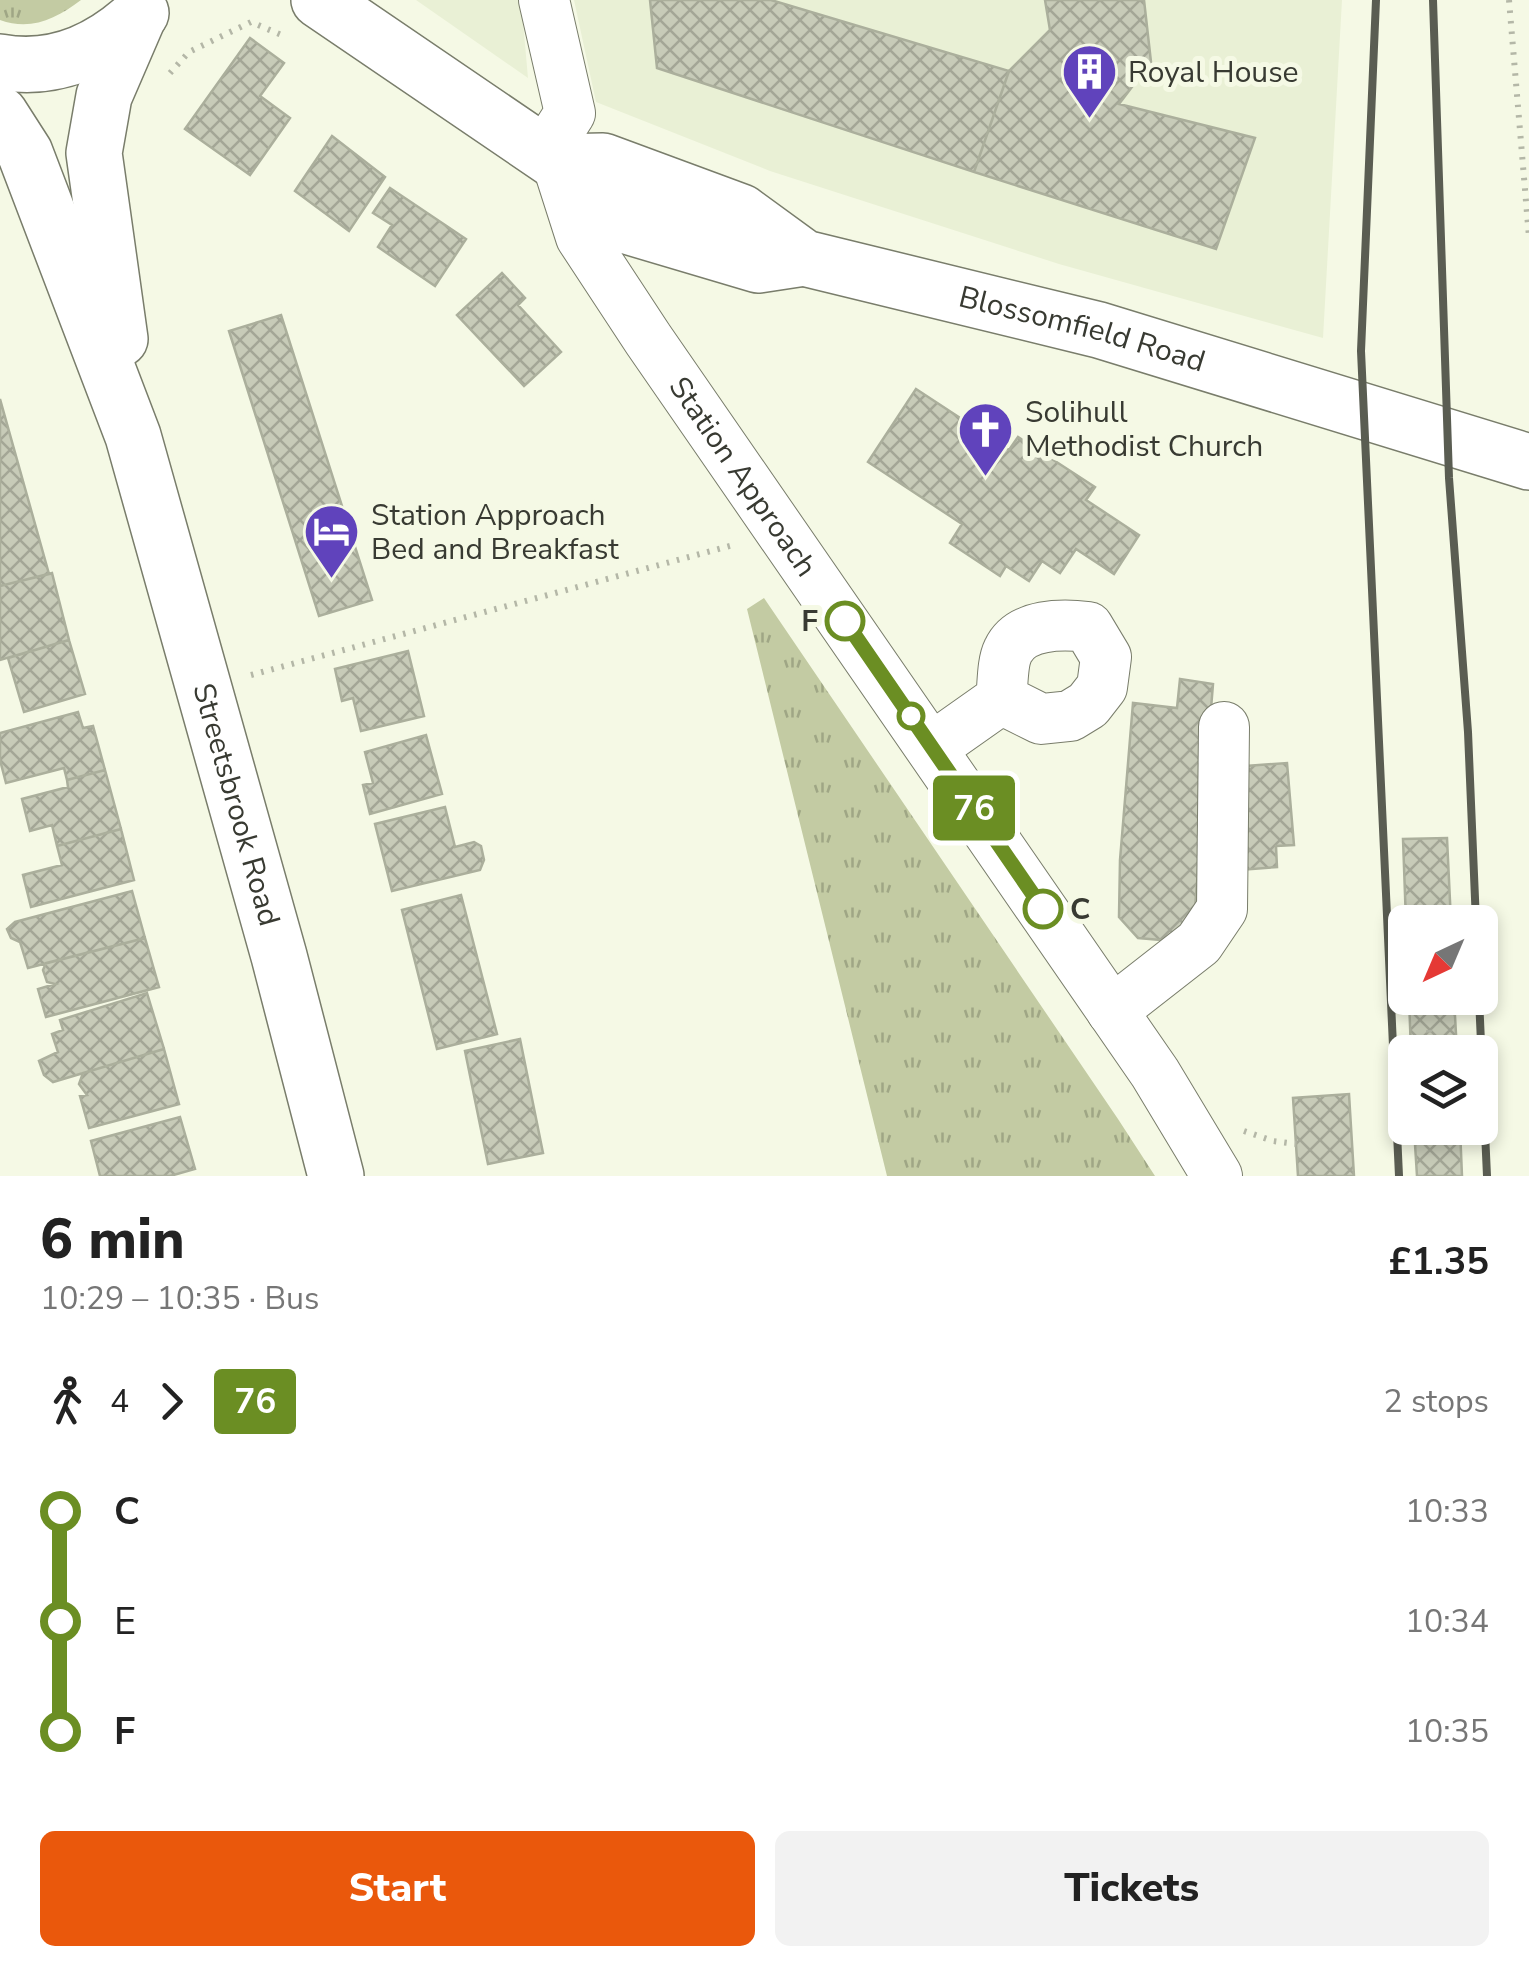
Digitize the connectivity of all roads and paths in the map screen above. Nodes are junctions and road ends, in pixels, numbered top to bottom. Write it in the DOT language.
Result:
graph roads {
  1 [pos="544,0"];
  2 [pos="1510,0"];
  3 [pos="145,8"];
  4 [pos="312,10"];
  5 [pos="0,62"];
  6 [pos="164,79"];
  7 [pos="0,114"];
  8 [pos="550,158"];
  9 [pos="1529,237"];
  10 [pos="133,436"];
  11 [pos="1529,462"];
  12 [pos="748,541"];
  13 [pos="204,688"];
  14 [pos="1001,698"];
  15 [pos="1224,727"];
  16 [pos="932,748"];
  17 [pos="1112,1011"];
  18 [pos="1430,1030"];
  19 [pos="1430,1035"];
  20 [pos="1244,1131"];
  21 [pos="1296,1144"];
  22 [pos="336,1176"];
  23 [pos="1217,1176"];
  1 -- 8 [label="street"];
  2 -- 9 [label="path"];
  3 -- 5 [label="main road"];
  3 -- 10 [label="main road, Streetsbrook Road"];
  4 -- 6 [label="path"];
  4 -- 8 [label="main road, Blossomfield Road"];
  7 -- 10 [label="main road, Streetsbrook Road"];
  8 -- 11 [label="main road, Blossomfield Road"];
  8 -- 16 [label="street, Station Approach"];
  10 -- 13 [label="main road, Streetsbrook Road"];
  12 -- 13 [label="path"];
  13 -- 22 [label="main road, Streetsbrook Road"];
  14 -- 16 [label="street"];
  15 -- 17 [label="street"];
  16 -- 17 [label="street, Station Approach"];
  17 -- 23 [label="street, Station Approach"];
  18 -- 19 [label="path"];
  20 -- 21 [label="path"];
}
